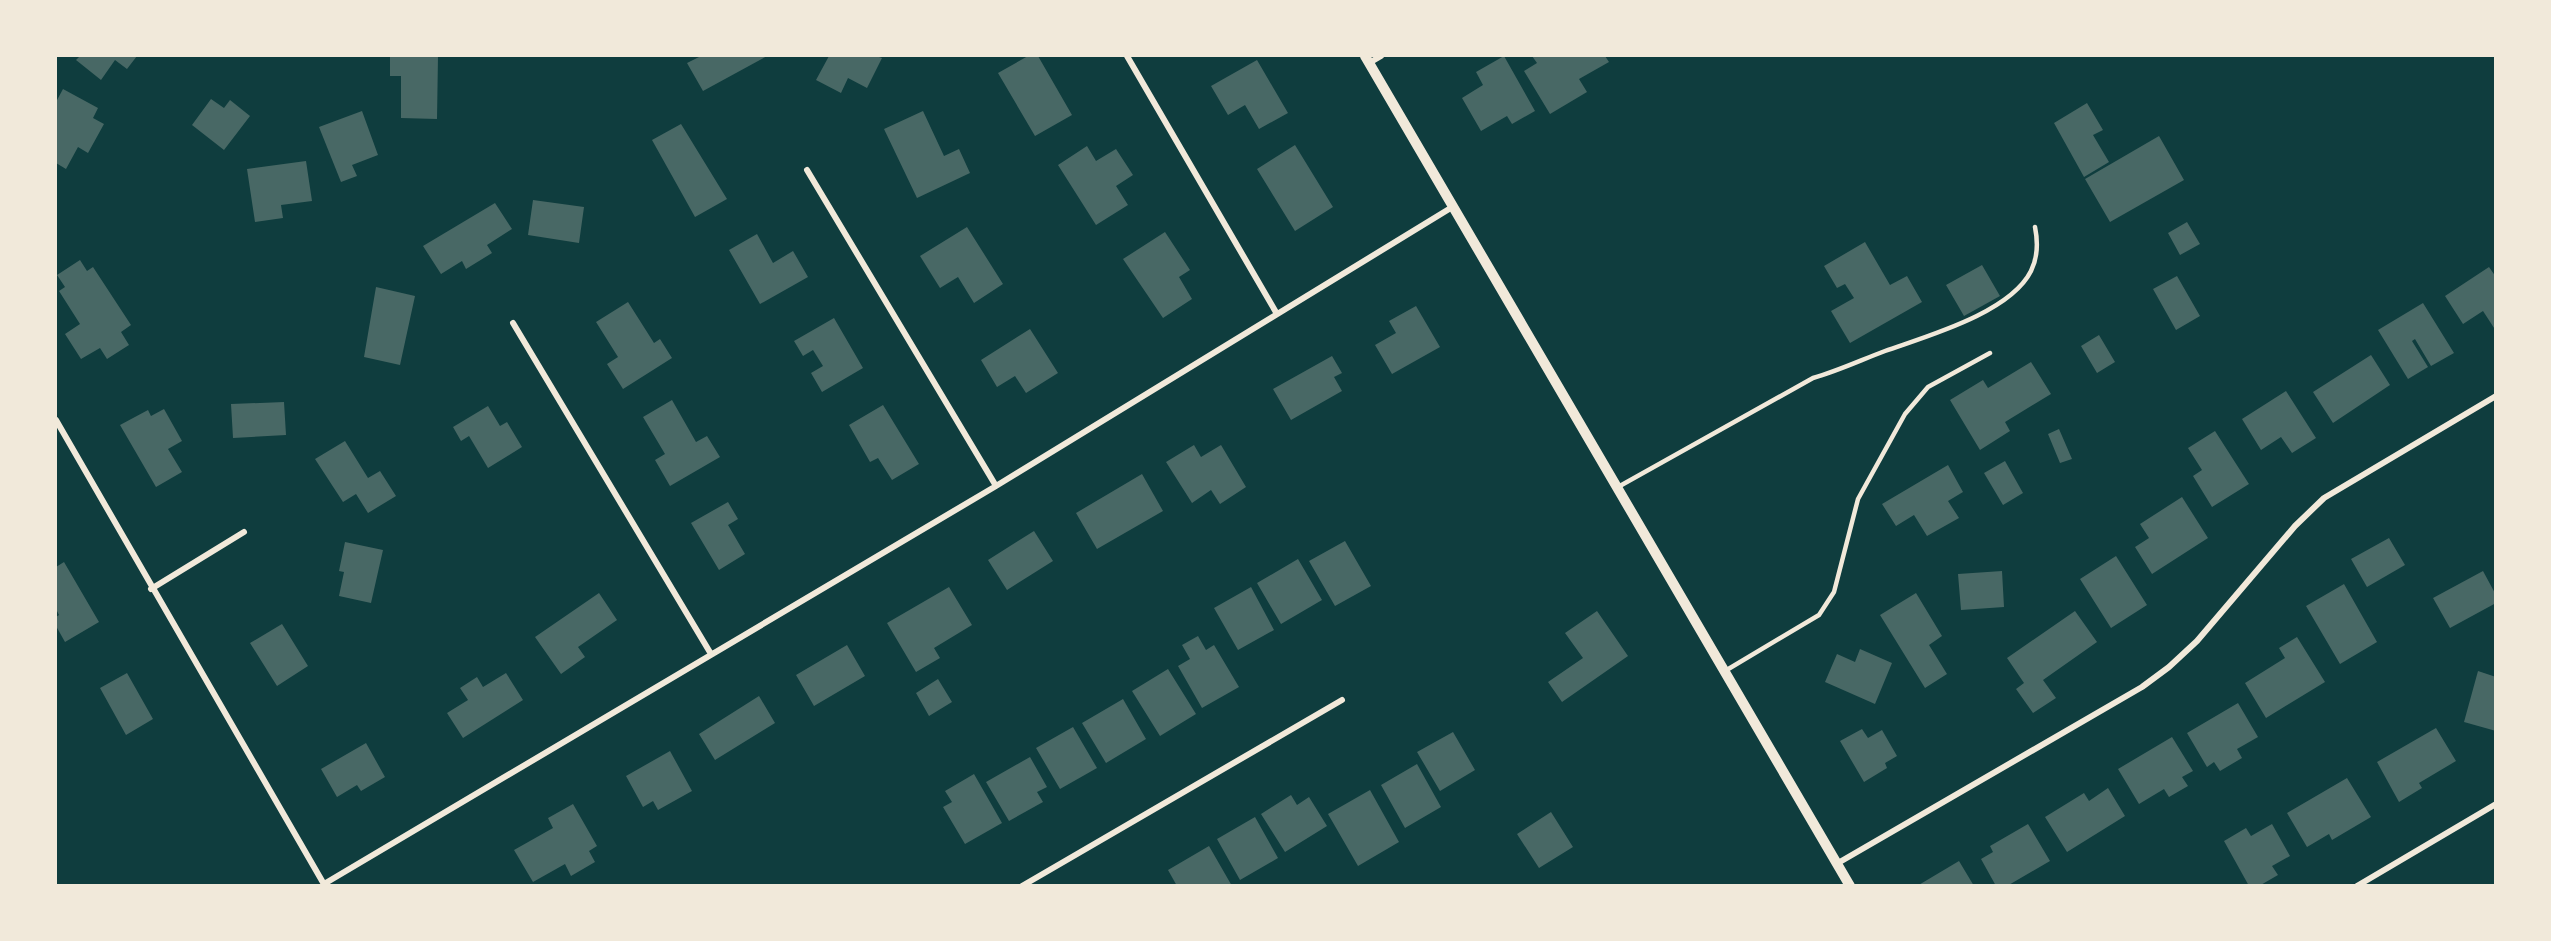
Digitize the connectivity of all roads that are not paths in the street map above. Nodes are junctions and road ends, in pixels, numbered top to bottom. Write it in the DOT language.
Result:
graph roads {
  1 [pos="1127,56"];
  2 [pos="1381,56"];
  3 [pos="1367,59"];
  4 [pos="807,170"];
  5 [pos="1454,206"];
  6 [pos="2035,226"];
  7 [pos="1276,314"];
  8 [pos="513,323"];
  9 [pos="1990,352"];
  10 [pos="2496,396"];
  11 [pos="56,420"];
  12 [pos="996,486"];
  13 [pos="1618,487"];
  14 [pos="244,532"];
  15 [pos="151,589"];
  16 [pos="711,654"];
  17 [pos="1725,671"];
  18 [pos="1342,700"];
  19 [pos="2496,804"];
  20 [pos="1838,863"];
  21 [pos="324,885"];
  22 [pos="1022,885"];
  23 [pos="1850,885"];
  24 [pos="2357,885"];
  1 -- 7 [label="street"];
  2 -- 3 [label="street"];
  3 -- 5 [label="street"];
  4 -- 12 [label="street"];
  5 -- 7 [label="street"];
  5 -- 13 [label="street"];
  6 -- 13 [label="lane"];
  7 -- 12 [label="street"];
  8 -- 16 [label="street"];
  9 -- 17 [label="lane"];
  10 -- 20 [label="street"];
  11 -- 15 [label="street"];
  12 -- 16 [label="street"];
  13 -- 17 [label="street"];
  14 -- 15 [label="street"];
  15 -- 21 [label="street"];
  16 -- 21 [label="street"];
  17 -- 20 [label="street"];
  18 -- 22 [label="street"];
  19 -- 24 [label="street"];
  20 -- 23 [label="street"];
}
